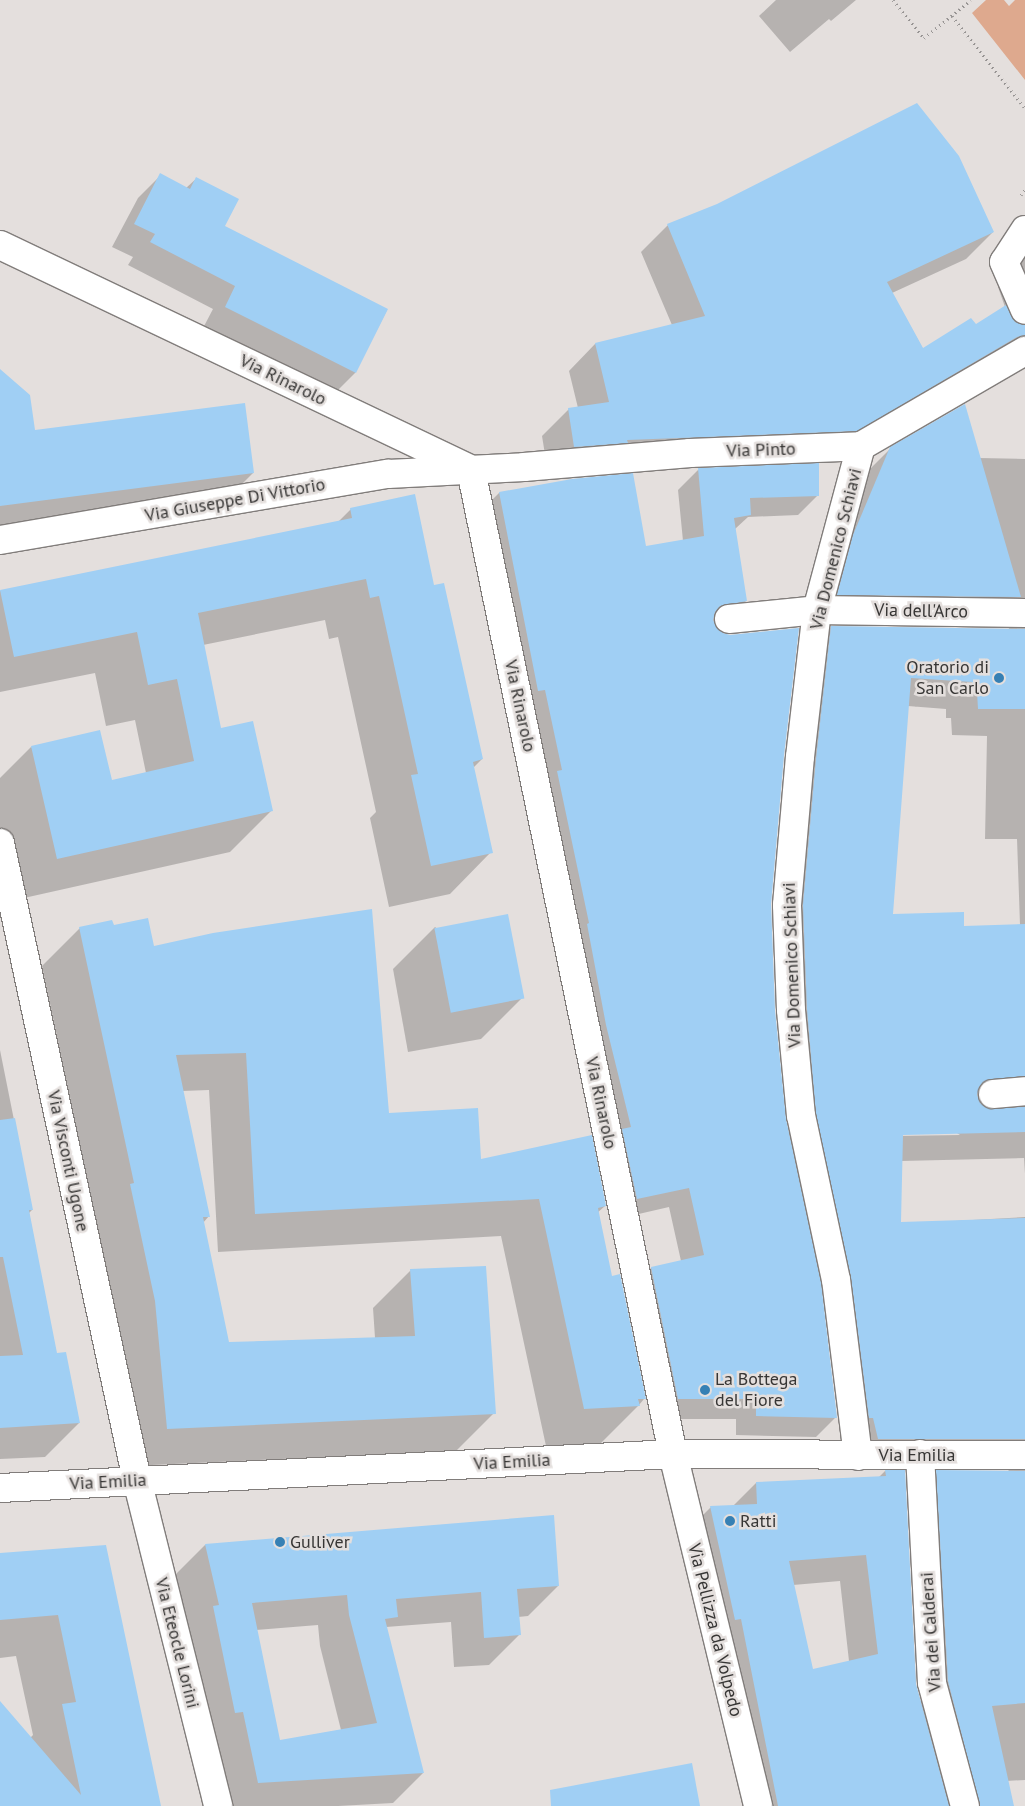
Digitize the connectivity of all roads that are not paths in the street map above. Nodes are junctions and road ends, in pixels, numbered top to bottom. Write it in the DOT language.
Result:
graph roads {
  1 [pos="1025,230"];
  2 [pos="0,245"];
  3 [pos="1025,310"];
  4 [pos="1025,351"];
  5 [pos="861,446"];
  6 [pos="471,470"];
  7 [pos="0,540"];
  8 [pos="817,610"];
  9 [pos="1025,612"];
  10 [pos="729,619"];
  11 [pos="0,843"];
  12 [pos="3,869"];
  13 [pos="1025,1091"];
  14 [pos="993,1094"];
  15 [pos="673,1454"];
  16 [pos="920,1454"];
  17 [pos="1025,1455"];
  18 [pos="858,1456"];
  19 [pos="137,1480"];
  20 [pos="0,1488"];
  21 [pos="218,1806"];
  22 [pos="758,1806"];
  23 [pos="965,1806"];
  1 -- 3 [label="street"];
  2 -- 6 [label="street, Via Rinarolo"];
  4 -- 5 [label="street, Via Pinto"];
  5 -- 6 [label="street, Via Pinto"];
  5 -- 8 [label="street, Via Domenico Schiavi"];
  6 -- 7 [label="street, Via Giuseppe Di Vittorio"];
  6 -- 15 [label="street, Via Rinarolo"];
  8 -- 9 [label="street, Via dell'Arco"];
  8 -- 10 [label="street, Via dell'Arco"];
  8 -- 18 [label="street, Via Domenico Schiavi"];
  11 -- 12 [label="street, Via Visconti Ugone"];
  12 -- 19 [label="street, Via Visconti Ugone"];
  13 -- 14 [label="street"];
  15 -- 18 [label="street, Via Emilia"];
  15 -- 19 [label="street, Via Emilia"];
  15 -- 22 [label="street, Via Pellizza da Volpedo"];
  16 -- 17 [label="street, Via Emilia"];
  16 -- 18 [label="street, Via Emilia"];
  16 -- 23 [label="street, Via dei Calderai"];
  19 -- 20 [label="street, Via Emilia"];
  19 -- 21 [label="street, Via Eteocle Lorini"];
}
